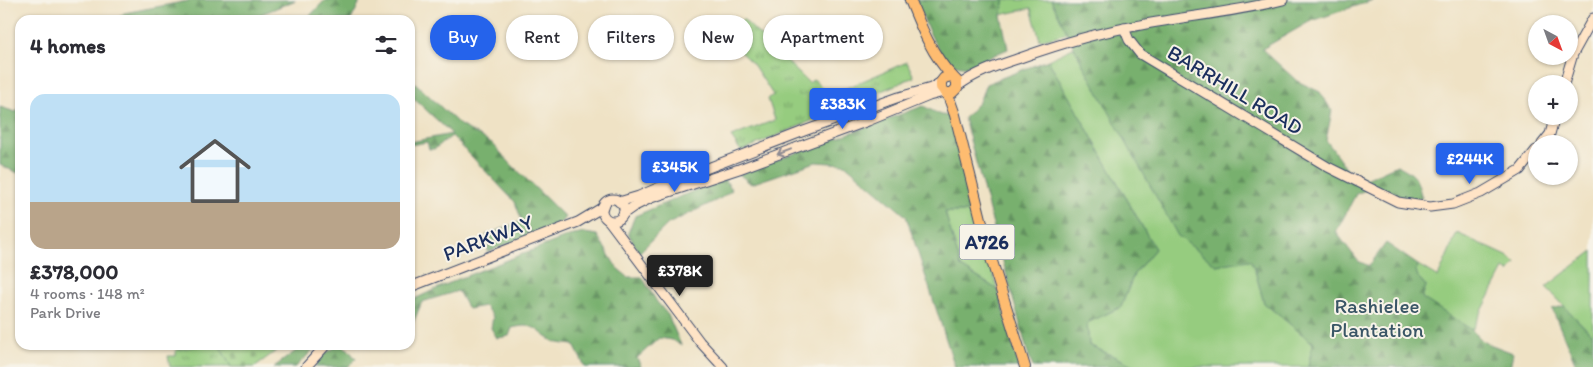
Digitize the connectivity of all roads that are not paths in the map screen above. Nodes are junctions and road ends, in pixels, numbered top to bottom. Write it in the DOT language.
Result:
graph roads {
  1 [pos="910,0"];
  2 [pos="1283,0"];
  3 [pos="1593,18"];
  4 [pos="1124,28"];
  5 [pos="927,39"];
  6 [pos="1567,75"];
  7 [pos="955,82"];
  8 [pos="943,87"];
  9 [pos="955,115"];
  10 [pos="1528,160"];
  11 [pos="619,202"];
  12 [pos="603,207"];
  13 [pos="623,215"];
  14 [pos="608,220"];
  15 [pos="578,222"];
  16 [pos="623,240"];
  17 [pos="415,285"];
  18 [pos="321,350"];
  19 [pos="306,367"];
  20 [pos="723,367"];
  21 [pos="1025,367"];
  1 -- 5 [label="main road, A726"];
  2 -- 4 [label="street"];
  3 -- 6 [label="street"];
  4 -- 7 [label="street"];
  4 -- 10 [label="street, BARRHILL ROAD"];
  5 -- 7 [label="main road, A726"];
  5 -- 8 [label="main road, A726"];
  7 -- 8 [label="main road"];
  7 -- 8 [label="main road"];
  7 -- 9 [label="main road, A726"];
  8 -- 9 [label="main road, A726"];
  8 -- 11 [label="street"];
  8 -- 13 [label="street, one-way"];
  9 -- 21 [label="main road, A726"];
  11 -- 12 [label="street"];
  11 -- 13 [label="street"];
  12 -- 14 [label="street"];
  12 -- 15 [label="street, PARKWAY"];
  13 -- 14 [label="street"];
  13 -- 16 [label="street"];
  14 -- 15 [label="street, PARKWAY"];
  14 -- 16 [label="street"];
  15 -- 17 [label="street, PARKWAY"];
  16 -- 20 [label="street"];
  18 -- 19 [label="street"];
}
